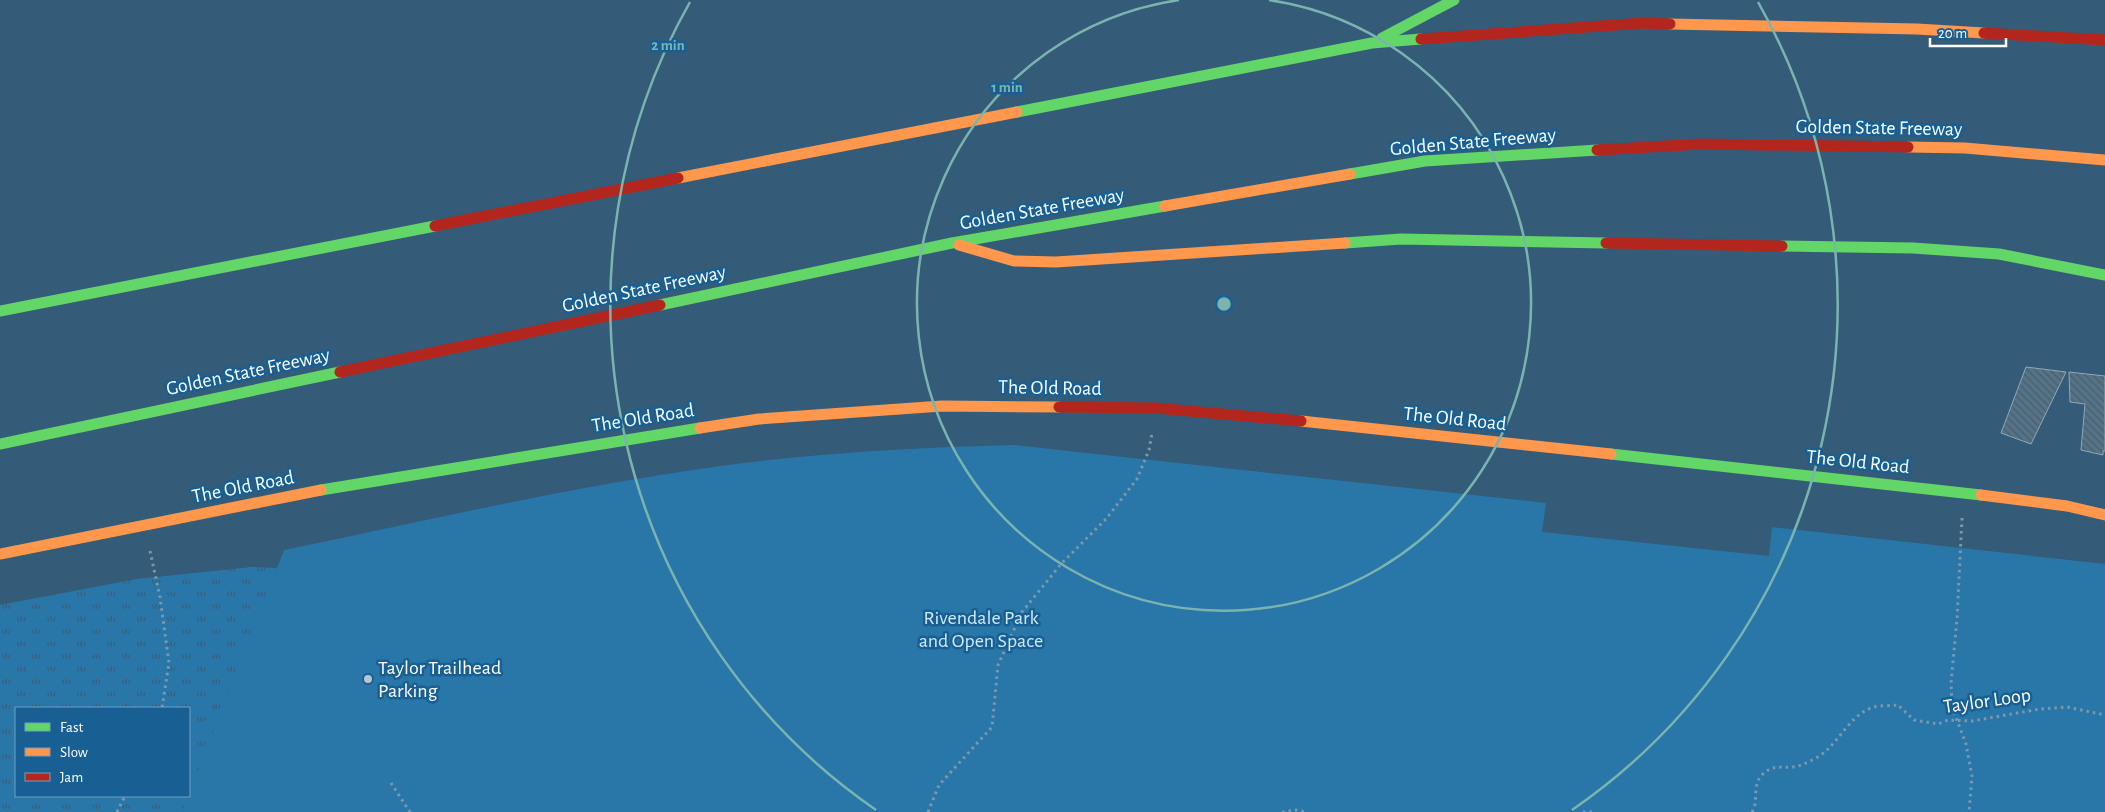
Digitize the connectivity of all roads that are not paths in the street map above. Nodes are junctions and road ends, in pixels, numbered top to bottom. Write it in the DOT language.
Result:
graph roads {
  1 [pos="1454,0"];
  2 [pos="2105,40"];
  3 [pos="1372,42"];
  4 [pos="2105,160"];
  5 [pos="952,244"];
  6 [pos="2105,274"];
  7 [pos="0,311"];
  8 [pos="0,444"];
  9 [pos="2105,515"];
  10 [pos="0,554"];
  1 -- 3 [label="main road"];
  2 -- 3 [label="main road"];
  3 -- 7 [label="main road"];
  4 -- 5 [label="main road, Golden State Freeway"];
  5 -- 6 [label="main road"];
  5 -- 8 [label="main road, Golden State Freeway"];
  9 -- 10 [label="main road, The Old Road"];
}
